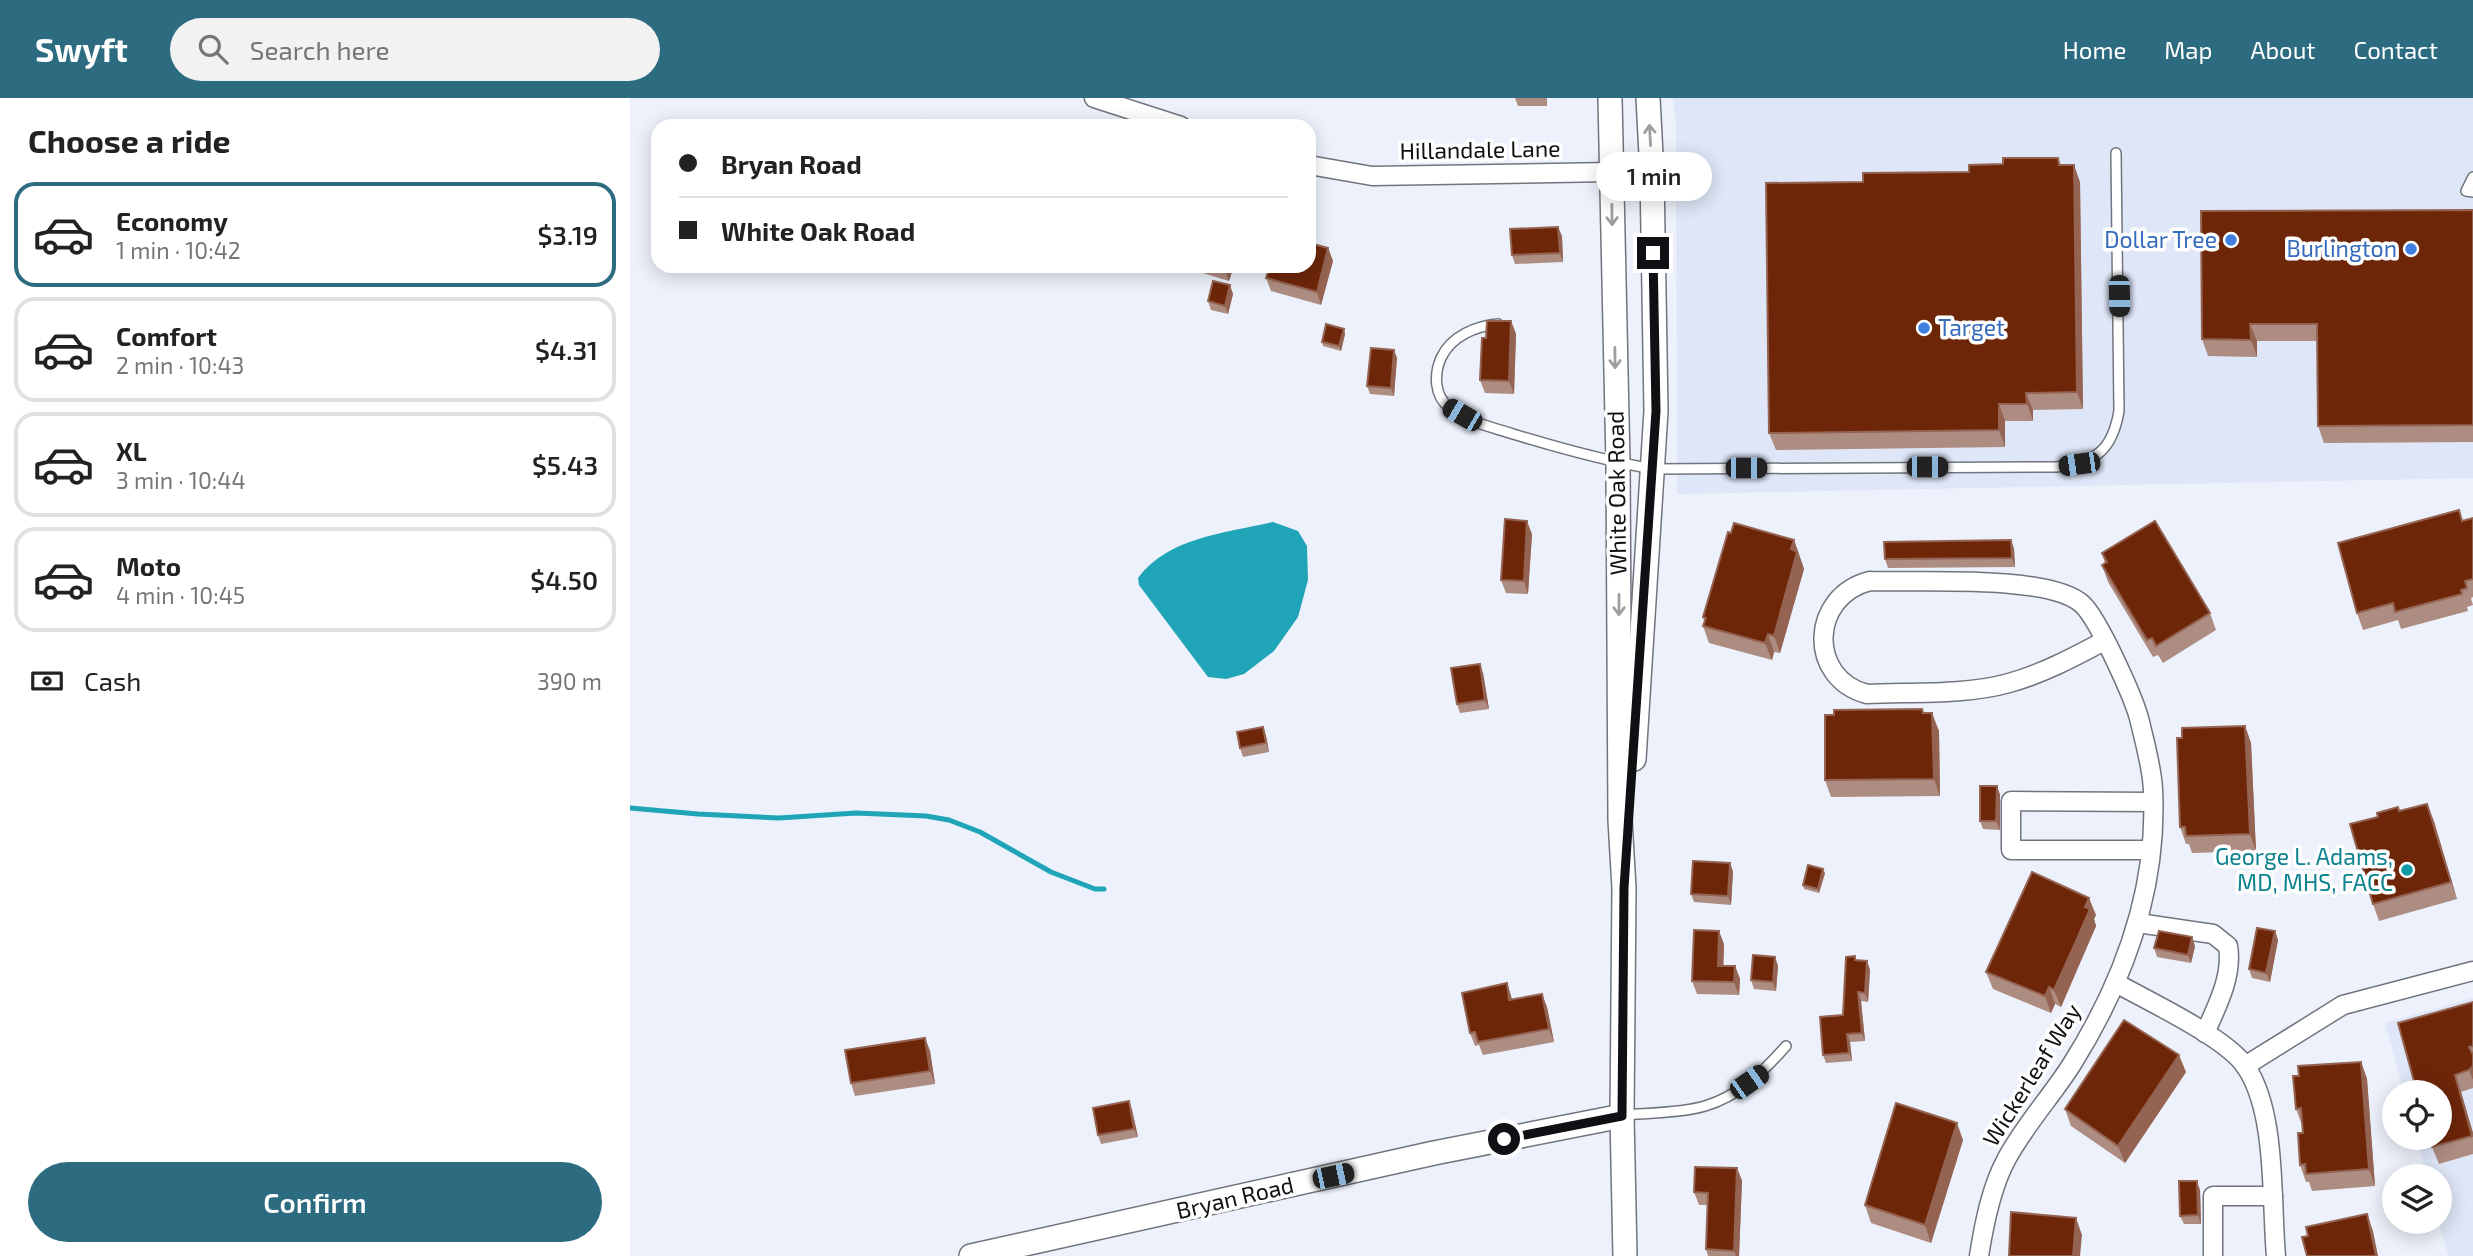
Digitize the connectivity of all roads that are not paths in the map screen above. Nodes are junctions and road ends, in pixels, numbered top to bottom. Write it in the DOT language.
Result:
graph roads {
  1 [pos="1094,98"];
  2 [pos="1611,98"];
  3 [pos="1648,98"];
  4 [pos="1159,119"];
  5 [pos="2116,153"];
  6 [pos="1316,166"];
  7 [pos="1611,172"];
  8 [pos="1652,174"];
  9 [pos="2473,177"];
  10 [pos="2473,192"];
  11 [pos="1507,323"];
  12 [pos="1618,463"];
  13 [pos="1653,470"];
  14 [pos="2104,641"];
  15 [pos="2152,802"];
  16 [pos="2150,850"];
  17 [pos="1624,888"];
  18 [pos="2138,923"];
  19 [pos="2473,971"];
  20 [pos="2116,983"];
  21 [pos="2205,1033"];
  22 [pos="1786,1046"];
  23 [pos="2245,1066"];
  24 [pos="1622,1116"];
  25 [pos="2273,1196"];
  26 [pos="971,1256"];
  27 [pos="1625,1256"];
  28 [pos="1979,1256"];
  29 [pos="2213,1256"];
  30 [pos="2276,1256"];
  1 -- 4 [label="street"];
  2 -- 7 [label="street, White Oak Road"];
  8 -- 3 [label="street, White Oak Road, one-way"];
  5 -- 13 [label="lane"];
  6 -- 7 [label="street, Hillandale Lane"];
  7 -- 8 [label="street, Hillandale Lane"];
  7 -- 12 [label="street, White Oak Road, one-way"];
  8 -- 13 [label="street, White Oak Road"];
  9 -- 10 [label="lane"];
  11 -- 12 [label="lane"];
  12 -- 13 [label="lane"];
  12 -- 17 [label="street, White Oak Road, one-way"];
  13 -- 17 [label="street, White Oak Road"];
  14 -- 14 [label="street, Wickerleaf Way"];
  14 -- 15 [label="street, Wickerleaf Way"];
  15 -- 16 [label="street, Wickerleaf Way"];
  15 -- 16 [label="street"];
  16 -- 18 [label="street, Wickerleaf Way"];
  17 -- 24 [label="street, White Oak Road"];
  18 -- 20 [label="street, Wickerleaf Way"];
  18 -- 21 [label="street"];
  19 -- 23 [label="street"];
  20 -- 21 [label="street"];
  20 -- 28 [label="street, Wickerleaf Way"];
  21 -- 23 [label="street"];
  22 -- 24 [label="lane"];
  23 -- 25 [label="street"];
  24 -- 26 [label="street, Bryan Road"];
  24 -- 27 [label="street, White Oak Road"];
  25 -- 29 [label="street"];
  25 -- 30 [label="street"];
}
